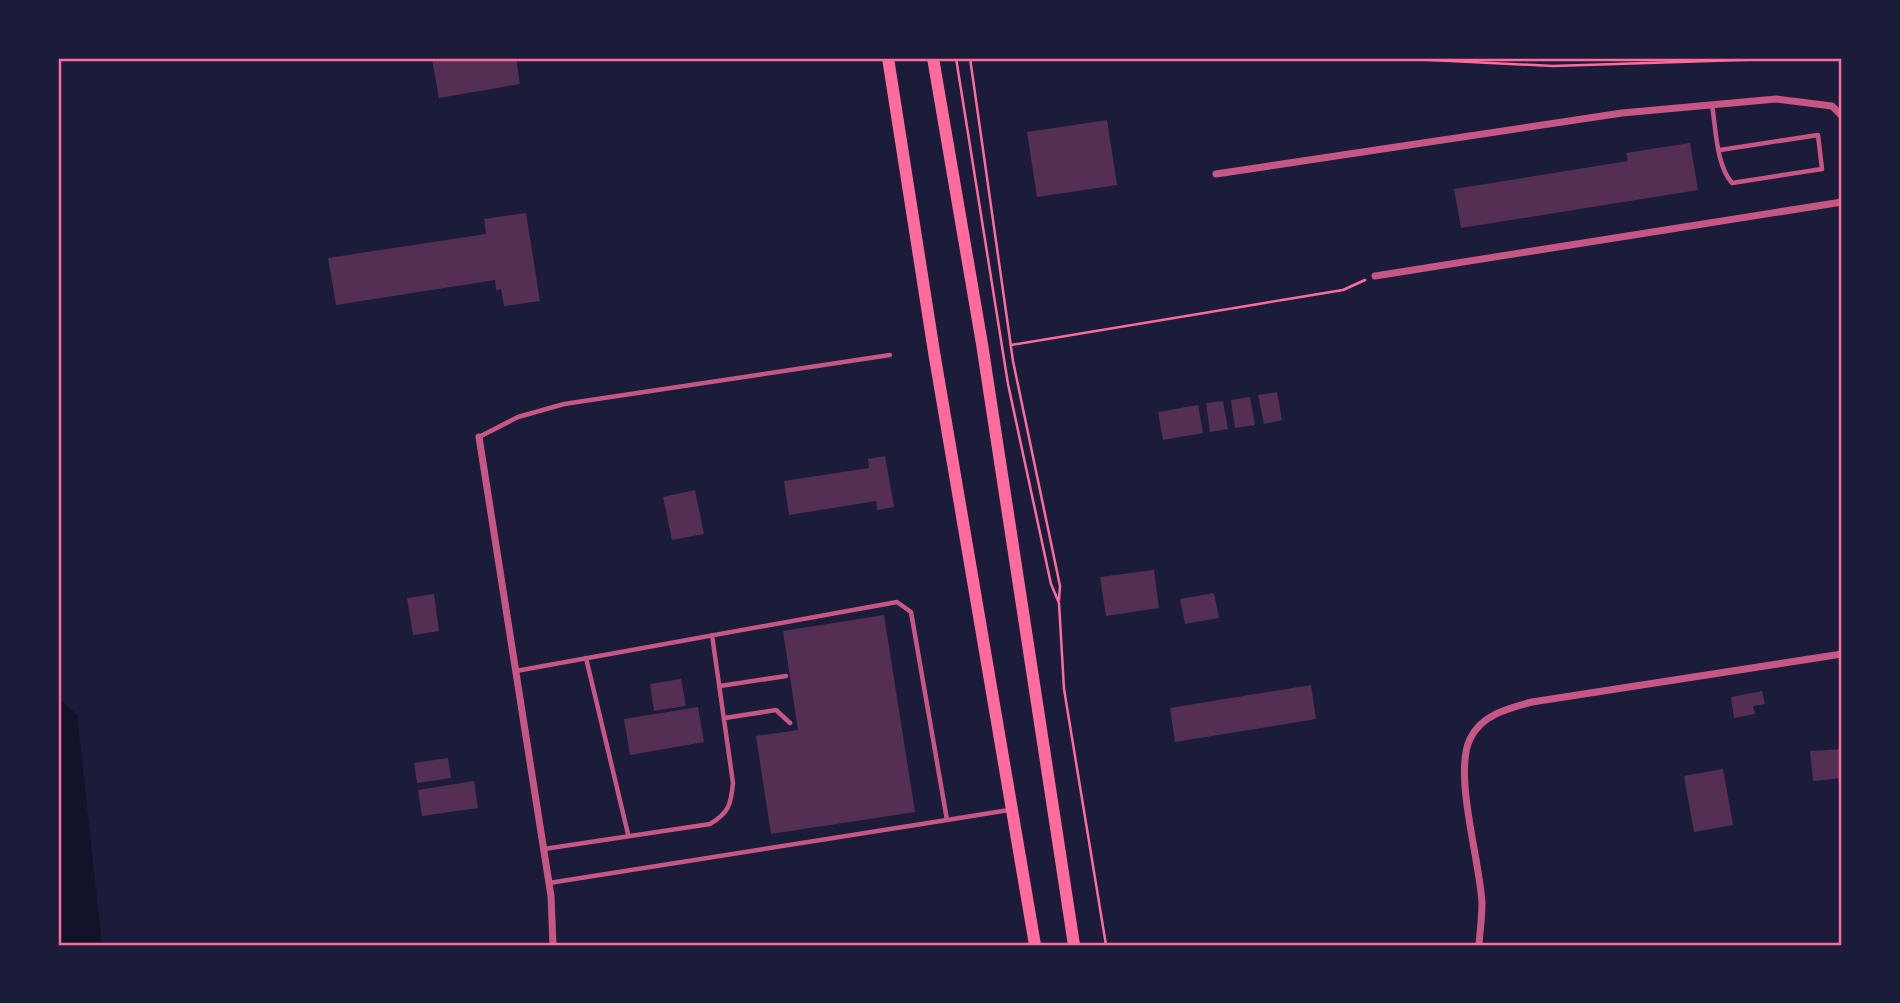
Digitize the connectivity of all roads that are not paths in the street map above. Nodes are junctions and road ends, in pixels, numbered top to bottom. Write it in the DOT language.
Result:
graph roads {
  1 [pos="888,58"];
  2 [pos="933,58"];
  3 [pos="1713,105"];
  4 [pos="1842,116"];
  5 [pos="1720,150"];
  6 [pos="1216,174"];
  7 [pos="1842,202"];
  8 [pos="1375,276"];
  9 [pos="890,355"];
  10 [pos="479,437"];
  11 [pos="712,635"];
  12 [pos="1842,654"];
  13 [pos="586,658"];
  14 [pos="516,671"];
  15 [pos="786,676"];
  16 [pos="720,686"];
  17 [pos="725,718"];
  18 [pos="790,723"];
  19 [pos="1012,810"];
  20 [pos="947,820"];
  21 [pos="628,834"];
  22 [pos="543,849"];
  23 [pos="549,883"];
  24 [pos="553,945"];
  25 [pos="1035,945"];
  26 [pos="1074,945"];
  27 [pos="1479,945"];
  1 -- 19 [label="main road"];
  2 -- 26 [label="main road"];
  3 -- 4 [label="street"];
  3 -- 5 [label="lane"];
  3 -- 6 [label="street"];
  5 -- 5 [label="lane"];
  7 -- 8 [label="street"];
  9 -- 10 [label="lane"];
  10 -- 14 [label="street"];
  11 -- 13 [label="lane"];
  11 -- 16 [label="lane"];
  11 -- 20 [label="lane"];
  12 -- 27 [label="street"];
  13 -- 14 [label="lane"];
  13 -- 21 [label="lane"];
  14 -- 22 [label="street"];
  15 -- 16 [label="lane"];
  16 -- 17 [label="lane"];
  17 -- 18 [label="lane"];
  17 -- 21 [label="lane"];
  19 -- 20 [label="lane"];
  19 -- 25 [label="main road"];
  20 -- 23 [label="lane"];
  21 -- 22 [label="lane"];
  22 -- 23 [label="street"];
  23 -- 24 [label="street"];
}
